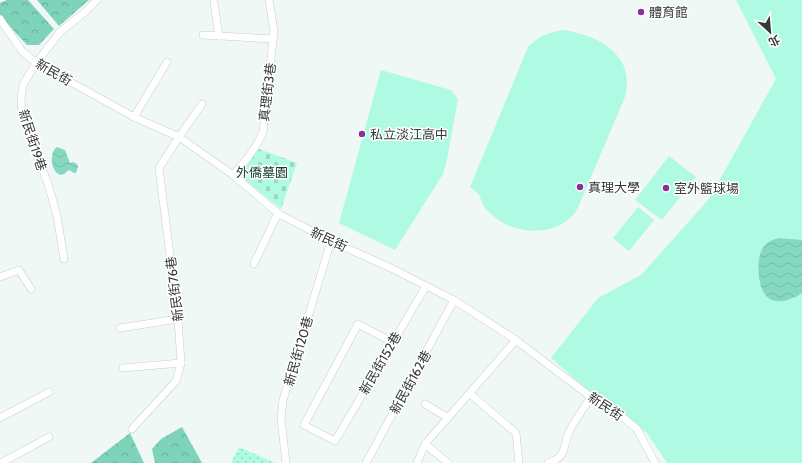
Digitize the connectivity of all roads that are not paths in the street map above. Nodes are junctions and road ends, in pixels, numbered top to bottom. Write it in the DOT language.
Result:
graph roads {
  1 [pos="97,0"];
  2 [pos="269,0"];
  3 [pos="214,3"];
  4 [pos="0,19"];
  5 [pos="203,35"];
  6 [pos="219,36"];
  7 [pos="273,40"];
  8 [pos="167,62"];
  9 [pos="36,63"];
  10 [pos="202,104"];
  11 [pos="134,117"];
  12 [pos="178,137"];
  13 [pos="233,175"];
  14 [pos="279,214"];
  15 [pos="331,241"];
  16 [pos="64,259"];
  17 [pos="254,264"];
  18 [pos="0,277"];
  19 [pos="426,286"];
  20 [pos="32,289"];
  21 [pos="454,300"];
  22 [pos="178,319"];
  23 [pos="120,328"];
  24 [pos="516,340"];
  25 [pos="392,342"];
  26 [pos="181,364"];
  27 [pos="123,368"];
  28 [pos="49,392"];
  29 [pos="470,394"];
  30 [pos="591,397"];
  31 [pos="425,404"];
  32 [pos="0,418"];
  33 [pos="448,418"];
  34 [pos="132,429"];
  35 [pos="49,437"];
  36 [pos="425,444"];
  37 [pos="1,463"];
  38 [pos="286,463"];
  39 [pos="366,463"];
  40 [pos="417,463"];
  41 [pos="448,463"];
  42 [pos="519,463"];
  43 [pos="548,463"];
  44 [pos="655,463"];
  1 -- 9 [label="street, 新民街19巷"];
  2 -- 7 [label="street, 真理街3巷"];
  3 -- 6 [label="street"];
  4 -- 9 [label="street, 新民街"];
  5 -- 6 [label="street"];
  6 -- 7 [label="street"];
  7 -- 13 [label="street, 真理街3巷"];
  8 -- 11 [label="street"];
  9 -- 11 [label="street, 新民街"];
  9 -- 16 [label="street, 新民街19巷"];
  10 -- 12 [label="street, 新民街76巷"];
  11 -- 12 [label="street, 新民街"];
  12 -- 13 [label="street, 新民街"];
  12 -- 22 [label="street, 新民街76巷"];
  13 -- 14 [label="street, 新民街"];
  14 -- 15 [label="street, 新民街"];
  14 -- 17 [label="street"];
  15 -- 19 [label="street, 新民街"];
  15 -- 38 [label="street, 新民街120巷"];
  18 -- 20 [label="street"];
  19 -- 21 [label="street, 新民街"];
  19 -- 25 [label="street, 新民街152巷"];
  21 -- 24 [label="street, 新民街"];
  21 -- 39 [label="street, 新民街162巷"];
  22 -- 23 [label="street"];
  22 -- 26 [label="street, 新民街76巷"];
  24 -- 29 [label="street"];
  24 -- 30 [label="street, 新民街"];
  25 -- 25 [label="street, 新民街152巷"];
  26 -- 27 [label="street"];
  26 -- 34 [label="street, 新民街76巷"];
  28 -- 32 [label="street"];
  29 -- 33 [label="street"];
  29 -- 42 [label="street"];
  30 -- 43 [label="street"];
  30 -- 44 [label="street, 新民街"];
  31 -- 33 [label="street"];
  33 -- 36 [label="street"];
  35 -- 37 [label="street"];
  36 -- 40 [label="street"];
  36 -- 41 [label="street"];
}
